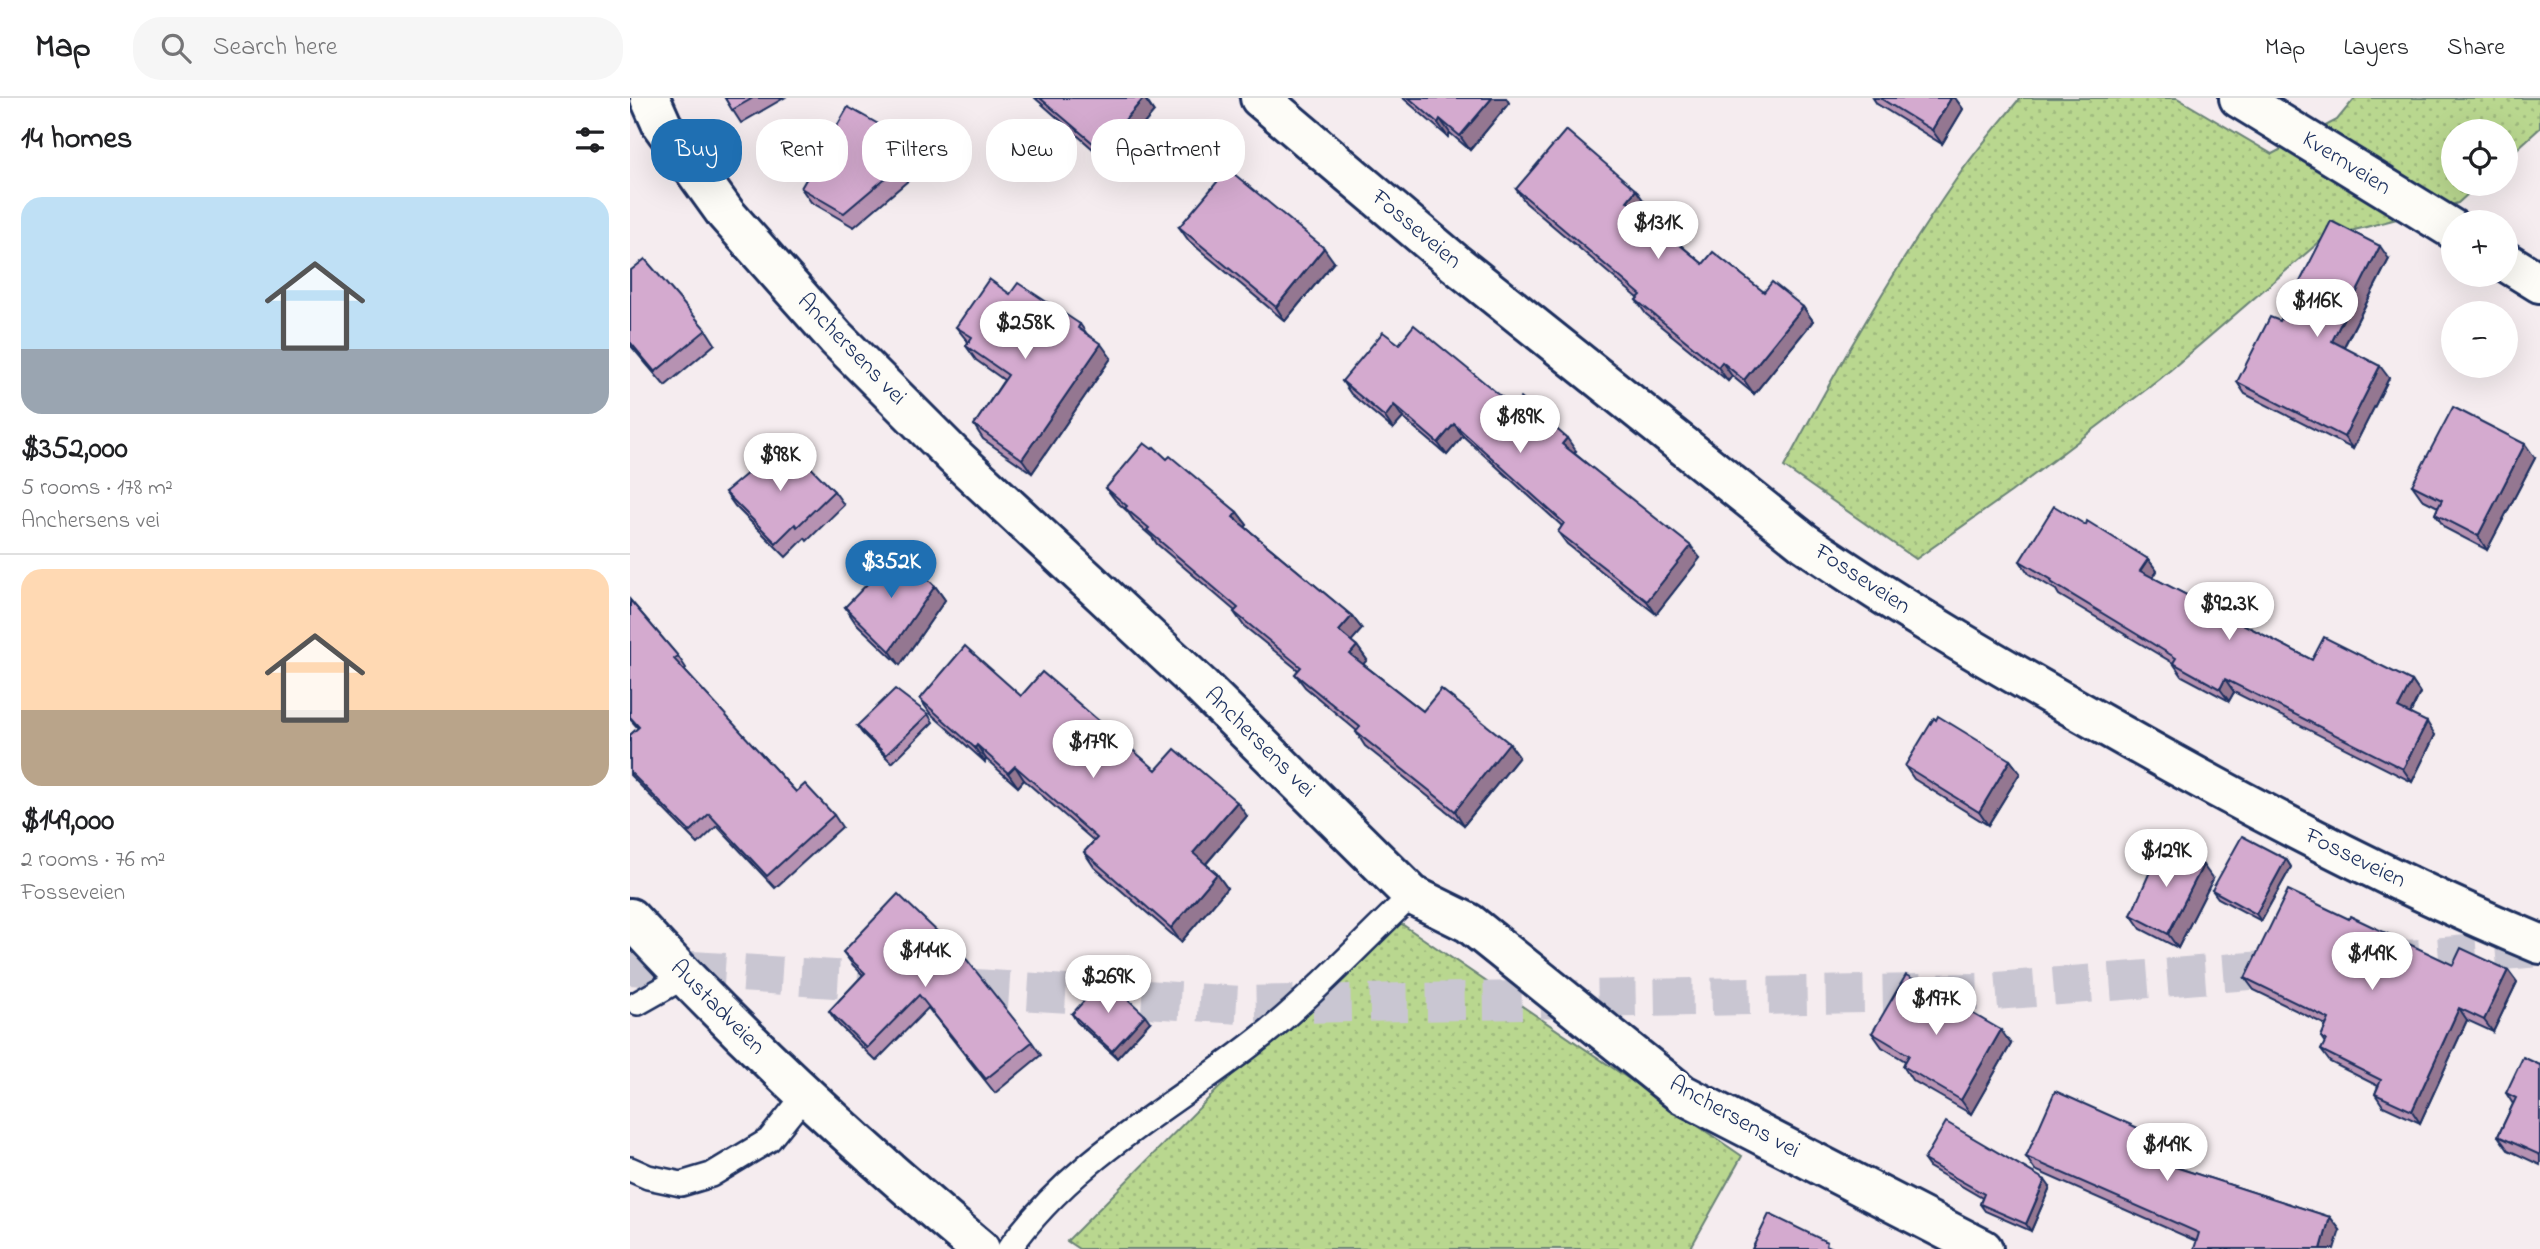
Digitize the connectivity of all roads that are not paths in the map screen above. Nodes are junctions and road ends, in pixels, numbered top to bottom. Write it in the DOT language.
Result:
graph roads {
  1 [pos="650,98"];
  2 [pos="1261,98"];
  3 [pos="2239,98"];
  4 [pos="2441,222"];
  5 [pos="2518,269"];
  6 [pos="2540,283"];
  7 [pos="1412,895"];
  8 [pos="630,918"];
  9 [pos="2540,944"];
  10 [pos="684,977"];
  11 [pos="638,1003"];
  12 [pos="806,1095"];
  13 [pos="630,1169"];
  14 [pos="980,1249"];
  15 [pos="1009,1249"];
  16 [pos="1983,1249"];
  1 -- 7 [label="street, Anchersens vei"];
  2 -- 9 [label="street, Fosseveien"];
  3 -- 4 [label="street, Kvernveien"];
  5 -- 6 [label="street"];
  7 -- 15 [label="lane"];
  7 -- 16 [label="street, Anchersens vei"];
  8 -- 10 [label="street, Austadveien"];
  10 -- 11 [label="lane"];
  10 -- 12 [label="street, Austadveien"];
  12 -- 13 [label="lane"];
  12 -- 14 [label="street, Austadveien"];
}
